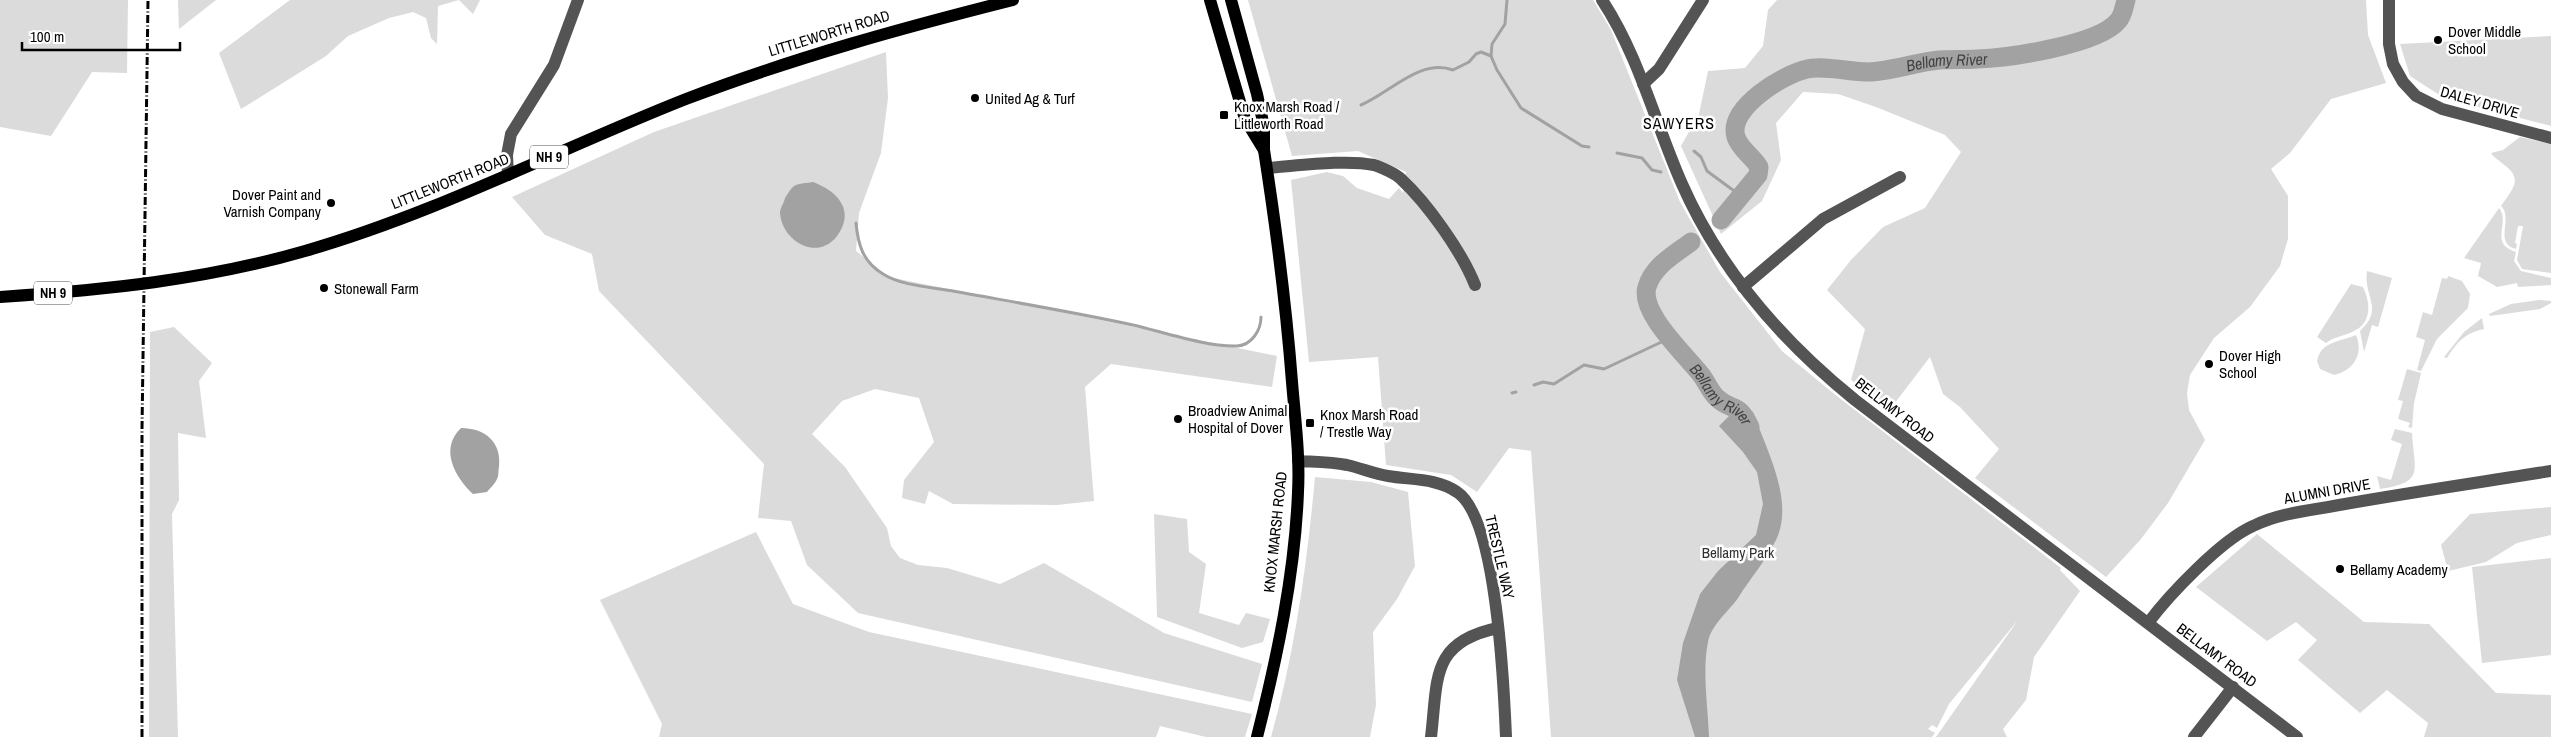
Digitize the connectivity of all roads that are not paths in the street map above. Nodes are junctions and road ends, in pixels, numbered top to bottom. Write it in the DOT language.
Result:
graph roads {
  1 [pos="578,0"];
  2 [pos="1013,0"];
  3 [pos="1202,0"];
  4 [pos="1210,0"];
  5 [pos="1231,0"];
  6 [pos="1602,0"];
  7 [pos="1703,0"];
  8 [pos="2389,0"];
  9 [pos="1218,26"];
  10 [pos="1643,84"];
  11 [pos="2551,138"];
  12 [pos="1264,150"];
  13 [pos="1267,168"];
  14 [pos="508,175"];
  15 [pos="1900,177"];
  16 [pos="1475,285"];
  17 [pos="1743,287"];
  18 [pos="0,297"];
  19 [pos="1298,461"];
  20 [pos="2551,471"];
  21 [pos="2148,623"];
  22 [pos="1498,628"];
  23 [pos="2233,687"];
  24 [pos="1257,737"];
  25 [pos="1431,737"];
  26 [pos="1506,737"];
  27 [pos="2194,737"];
  28 [pos="2297,737"];
  1 -- 14 [label="street"];
  2 -- 14 [label="main road, LITTLEWORTH ROAD / NH 9"];
  3 -- 9 [label="main road"];
  4 -- 9 [label="main road, KNOX MARSH ROAD"];
  5 -- 12 [label="main road, KNOX MARSH ROAD"];
  6 -- 10 [label="street, BELLAMY ROAD"];
  7 -- 10 [label="street"];
  8 -- 11 [label="street, DALEY DRIVE"];
  9 -- 12 [label="main road, KNOX MARSH ROAD"];
  10 -- 17 [label="street, BELLAMY ROAD"];
  12 -- 13 [label="main road, KNOX MARSH ROAD"];
  13 -- 16 [label="street"];
  13 -- 19 [label="main road, KNOX MARSH ROAD"];
  14 -- 18 [label="main road, LITTLEWORTH ROAD / NH 9"];
  15 -- 17 [label="street"];
  17 -- 21 [label="street, BELLAMY ROAD"];
  19 -- 22 [label="street, TRESTLE WAY"];
  19 -- 24 [label="main road, KNOX MARSH ROAD"];
  20 -- 21 [label="street, ALUMNI DRIVE"];
  21 -- 23 [label="street, BELLAMY ROAD"];
  22 -- 25 [label="street"];
  22 -- 26 [label="street, TRESTLE WAY"];
  23 -- 27 [label="street"];
  23 -- 28 [label="street, BELLAMY ROAD"];
}
